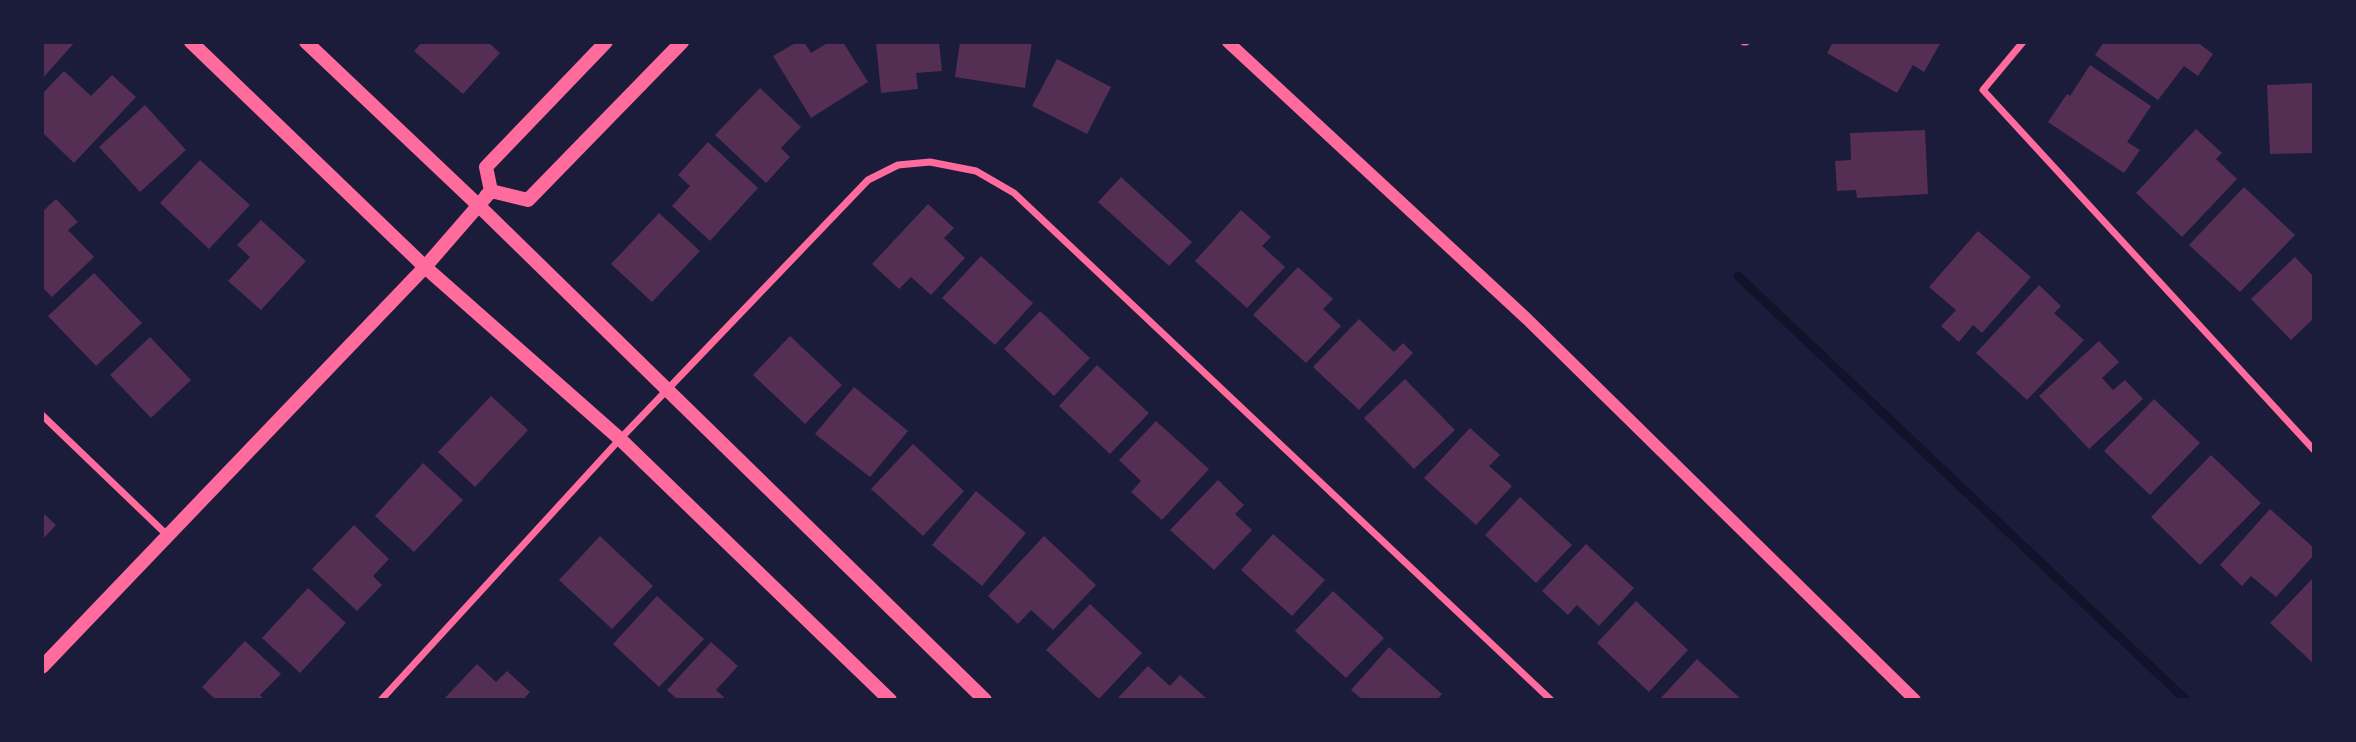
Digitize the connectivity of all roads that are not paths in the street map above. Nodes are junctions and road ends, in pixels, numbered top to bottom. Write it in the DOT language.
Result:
graph roads {
  1 [pos="191,42"];
  2 [pos="306,42"];
  3 [pos="606,42"];
  4 [pos="682,42"];
  5 [pos="1228,42"];
  6 [pos="2023,42"];
  7 [pos="491,191"];
  8 [pos="478,205"];
  9 [pos="425,267"];
  10 [pos="666,390"];
  11 [pos="42,415"];
  12 [pos="620,439"];
  13 [pos="2314,450"];
  14 [pos="167,534"];
  15 [pos="42,667"];
  16 [pos="381,700"];
  17 [pos="890,700"];
  18 [pos="985,700"];
  19 [pos="1551,700"];
  20 [pos="1915,700"];
  1 -- 9 [label="main road"];
  2 -- 8 [label="main road"];
  3 -- 7 [label="main road"];
  4 -- 7 [label="main road"];
  5 -- 20 [label="street"];
  6 -- 13 [label="street"];
  7 -- 8 [label="main road"];
  8 -- 9 [label="main road"];
  8 -- 10 [label="main road"];
  9 -- 12 [label="main road"];
  9 -- 14 [label="main road"];
  10 -- 12 [label="street"];
  10 -- 18 [label="main road"];
  10 -- 19 [label="street"];
  11 -- 14 [label="street"];
  12 -- 16 [label="street"];
  12 -- 17 [label="main road"];
  14 -- 15 [label="main road"];
}
